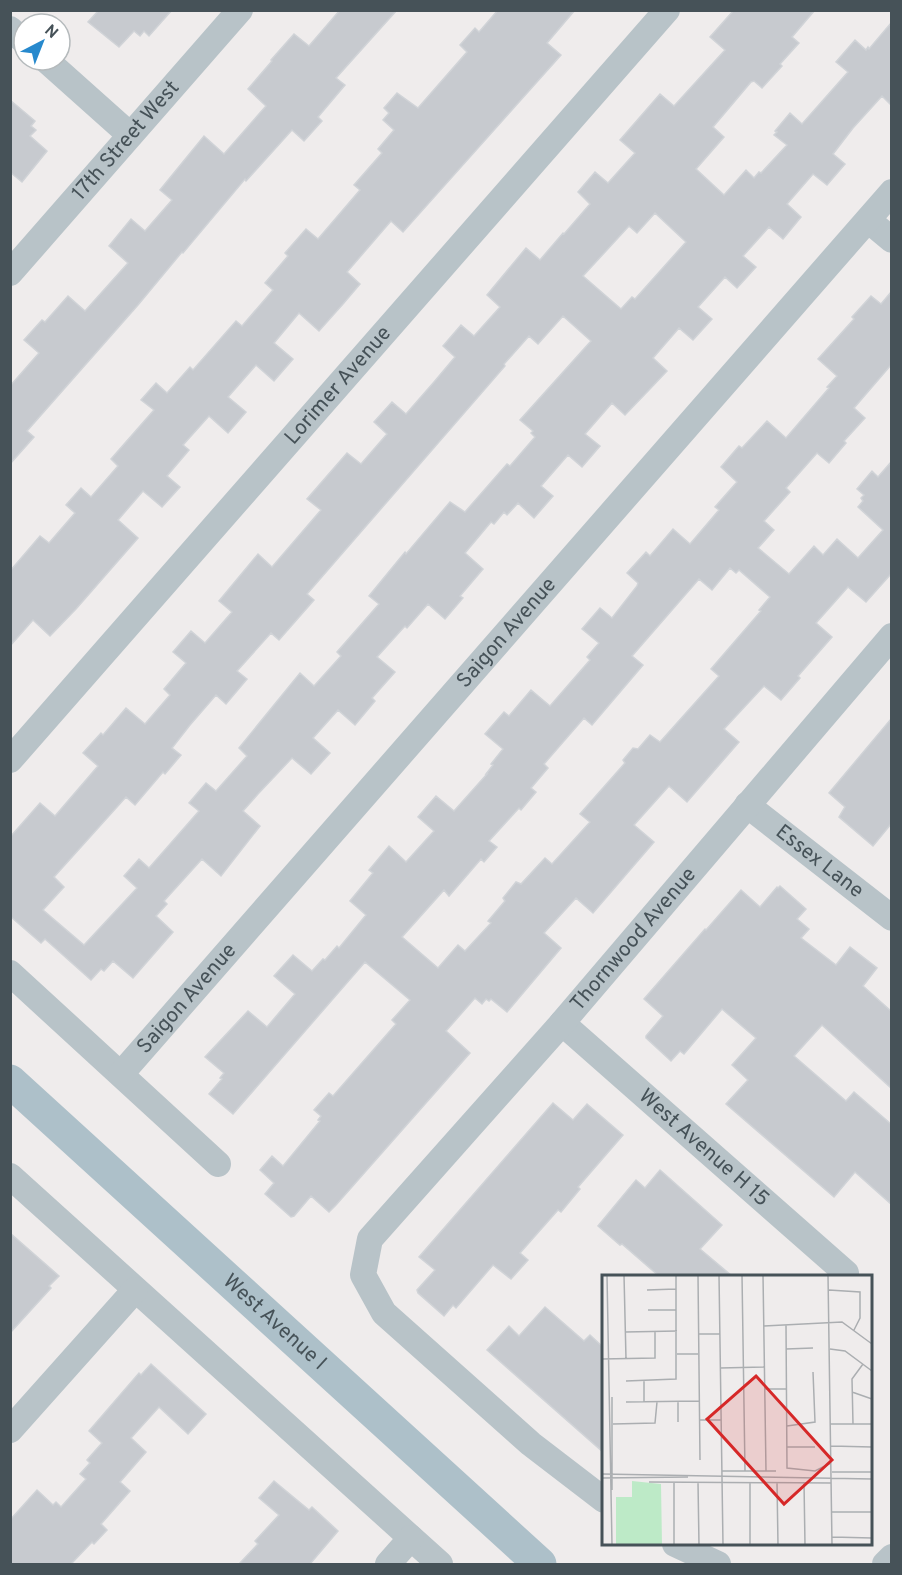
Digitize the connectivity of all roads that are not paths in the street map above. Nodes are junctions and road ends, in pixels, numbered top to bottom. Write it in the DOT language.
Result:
graph roads {
  1 [pos="240,10"];
  2 [pos="667,10"];
  3 [pos="59,72"];
  4 [pos="130,135"];
  5 [pos="891,192"];
  6 [pos="868,220"];
  7 [pos="891,240"];
  8 [pos="10,273"];
  9 [pos="891,636"];
  10 [pos="10,760"];
  11 [pos="747,805"];
  12 [pos="891,918"];
  13 [pos="10,974"];
  14 [pos="562,1023"];
  15 [pos="121,1074"];
  16 [pos="10,1081"];
  17 [pos="218,1164"];
  18 [pos="10,1176"];
  19 [pos="846,1273"];
  20 [pos="135,1290"];
  21 [pos="10,1430"];
  22 [pos="602,1499"];
  23 [pos="411,1538"];
  24 [pos="677,1545"];
  25 [pos="891,1557"];
  26 [pos="388,1564"];
  27 [pos="440,1564"];
  28 [pos="540,1564"];
  29 [pos="718,1564"];
  30 [pos="885,1564"];
  1 -- 4 [label="street, 17th Street West"];
  2 -- 10 [label="street, Lorimer Avenue"];
  3 -- 4 [label="street"];
  4 -- 8 [label="street, 17th Street West"];
  5 -- 6 [label="street, Saigon Avenue"];
  6 -- 7 [label="street"];
  6 -- 15 [label="street, Saigon Avenue"];
  9 -- 11 [label="street, Thornwood Avenue"];
  11 -- 12 [label="street, Essex Lane"];
  11 -- 14 [label="street, Thornwood Avenue"];
  13 -- 15 [label="street"];
  14 -- 19 [label="street, West Avenue H 15"];
  14 -- 22 [label="street, Thornwood Avenue"];
  15 -- 17 [label="street"];
  16 -- 28 [label="main road, West Avenue I"];
  18 -- 20 [label="street"];
  20 -- 21 [label="street"];
  20 -- 23 [label="street"];
  23 -- 26 [label="street"];
  23 -- 27 [label="street"];
  24 -- 29 [label="street"];
  25 -- 30 [label="street"];
}
